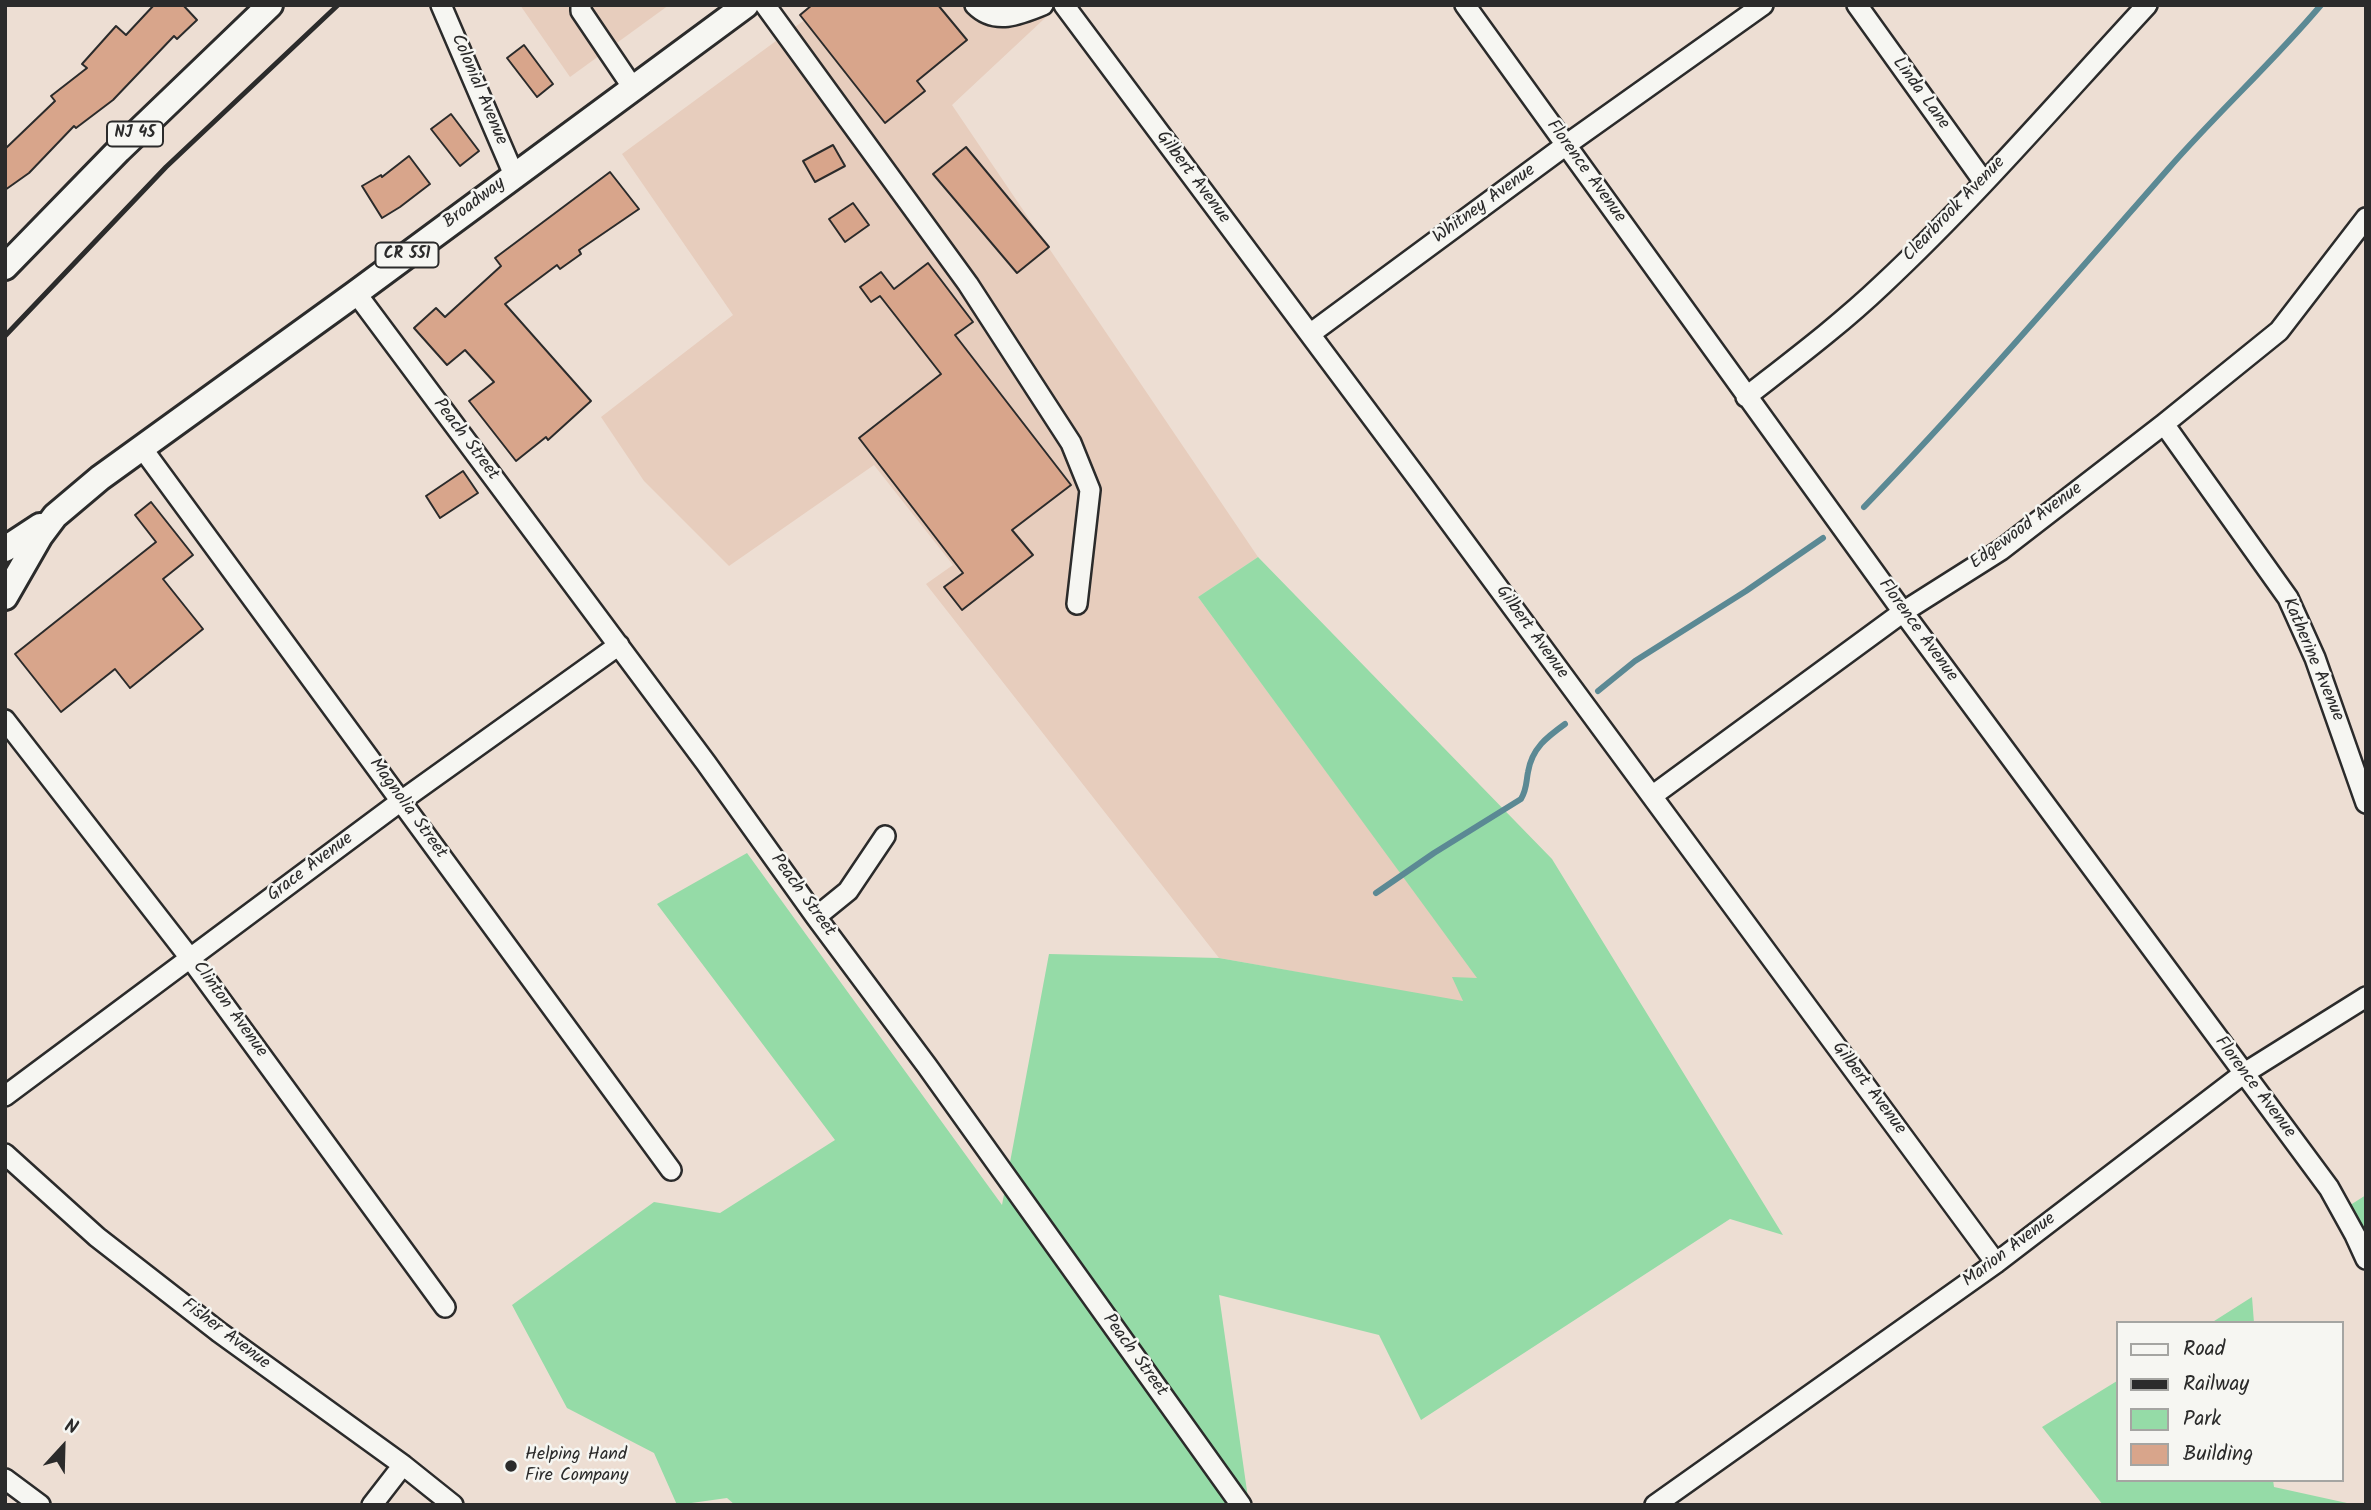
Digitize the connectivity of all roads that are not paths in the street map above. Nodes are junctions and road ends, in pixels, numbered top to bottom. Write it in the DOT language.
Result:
graph roads {
  1 [pos="270,5"];
  2 [pos="441,5"];
  3 [pos="581,5"];
  4 [pos="746,5"];
  5 [pos="765,5"];
  6 [pos="975,5"];
  7 [pos="1042,5"];
  8 [pos="1064,5"];
  9 [pos="1465,5"];
  10 [pos="1763,5"];
  11 [pos="1857,5"];
  12 [pos="2147,5"];
  13 [pos="633,88"];
  14 [pos="1566,145"];
  15 [pos="514,175"];
  16 [pos="1984,182"];
  17 [pos="2363,228"];
  18 [pos="5,267"];
  19 [pos="356,293"];
  20 [pos="1310,334"];
  21 [pos="1746,397"];
  22 [pos="2164,424"];
  23 [pos="142,448"];
  24 [pos="62,510"];
  25 [pos="5,549"];
  26 [pos="6,595"];
  27 [pos="1077,604"];
  28 [pos="1903,612"];
  29 [pos="619,645"];
  30 [pos="5,720"];
  31 [pos="2360,763"];
  32 [pos="1651,796"];
  33 [pos="401,801"];
  34 [pos="2366,803"];
  35 [pos="885,836"];
  36 [pos="816,917"];
  37 [pos="190,958"];
  38 [pos="2366,997"];
  39 [pos="2243,1074"];
  40 [pos="5,1096"];
  41 [pos="5,1154"];
  42 [pos="671,1170"];
  43 [pos="2366,1259"];
  44 [pos="1996,1263"];
  45 [pos="445,1307"];
  46 [pos="403,1465"];
  47 [pos="5,1479"];
  48 [pos="40,1505"];
  49 [pos="372,1505"];
  50 [pos="453,1505"];
  51 [pos="1241,1505"];
  52 [pos="1655,1505"];
  1 -- 18 [label="main road, NJ 45"];
  2 -- 15 [label="street, Colonial Avenue"];
  3 -- 13 [label="street"];
  4 -- 13 [label="main road, Broadway / CR 551"];
  5 -- 27 [label="street"];
  6 -- 7 [label="street"];
  8 -- 20 [label="street, Gilbert Avenue"];
  9 -- 14 [label="street, Florence Avenue"];
  10 -- 14 [label="street, Whitney Avenue"];
  11 -- 16 [label="street, Linda Lane"];
  12 -- 16 [label="street, Clearbrook Avenue"];
  13 -- 15 [label="main road, Broadway / CR 551"];
  14 -- 20 [label="street, Whitney Avenue"];
  14 -- 21 [label="street, Florence Avenue"];
  15 -- 19 [label="main road, Broadway / CR 551"];
  16 -- 21 [label="street, Clearbrook Avenue"];
  17 -- 22 [label="street, Edgewood Avenue"];
  19 -- 23 [label="main road, Broadway / CR 551"];
  19 -- 29 [label="street, Peach Street"];
  20 -- 32 [label="street, Gilbert Avenue"];
  21 -- 28 [label="street, Florence Avenue"];
  22 -- 28 [label="street, Edgewood Avenue"];
  22 -- 31 [label="street, Katherine Avenue"];
  23 -- 24 [label="main road, Broadway / CR 551"];
  23 -- 33 [label="street, Magnolia Street"];
  24 -- 25 [label="main road, Broadway / CR 551"];
  24 -- 26 [label="main road, CR 551"];
  28 -- 32 [label="street, Edgewood Avenue"];
  28 -- 39 [label="street, Florence Avenue"];
  29 -- 33 [label="street, Grace Avenue"];
  29 -- 36 [label="street, Peach Street"];
  30 -- 37 [label="street, Clinton Avenue"];
  31 -- 34 [label="street, Katherine Avenue"];
  32 -- 44 [label="street, Gilbert Avenue"];
  33 -- 37 [label="street, Grace Avenue"];
  33 -- 42 [label="street, Magnolia Street"];
  35 -- 36 [label="street"];
  36 -- 51 [label="street, Peach Street"];
  37 -- 40 [label="street, Grace Avenue"];
  37 -- 45 [label="street, Clinton Avenue"];
  38 -- 39 [label="street, Marion Avenue"];
  39 -- 43 [label="street, Florence Avenue"];
  39 -- 44 [label="street, Marion Avenue"];
  41 -- 46 [label="street, Fisher Avenue"];
  44 -- 52 [label="street, Marion Avenue"];
  46 -- 49 [label="street"];
  46 -- 50 [label="street, Fisher Avenue"];
  47 -- 48 [label="street"];
}
